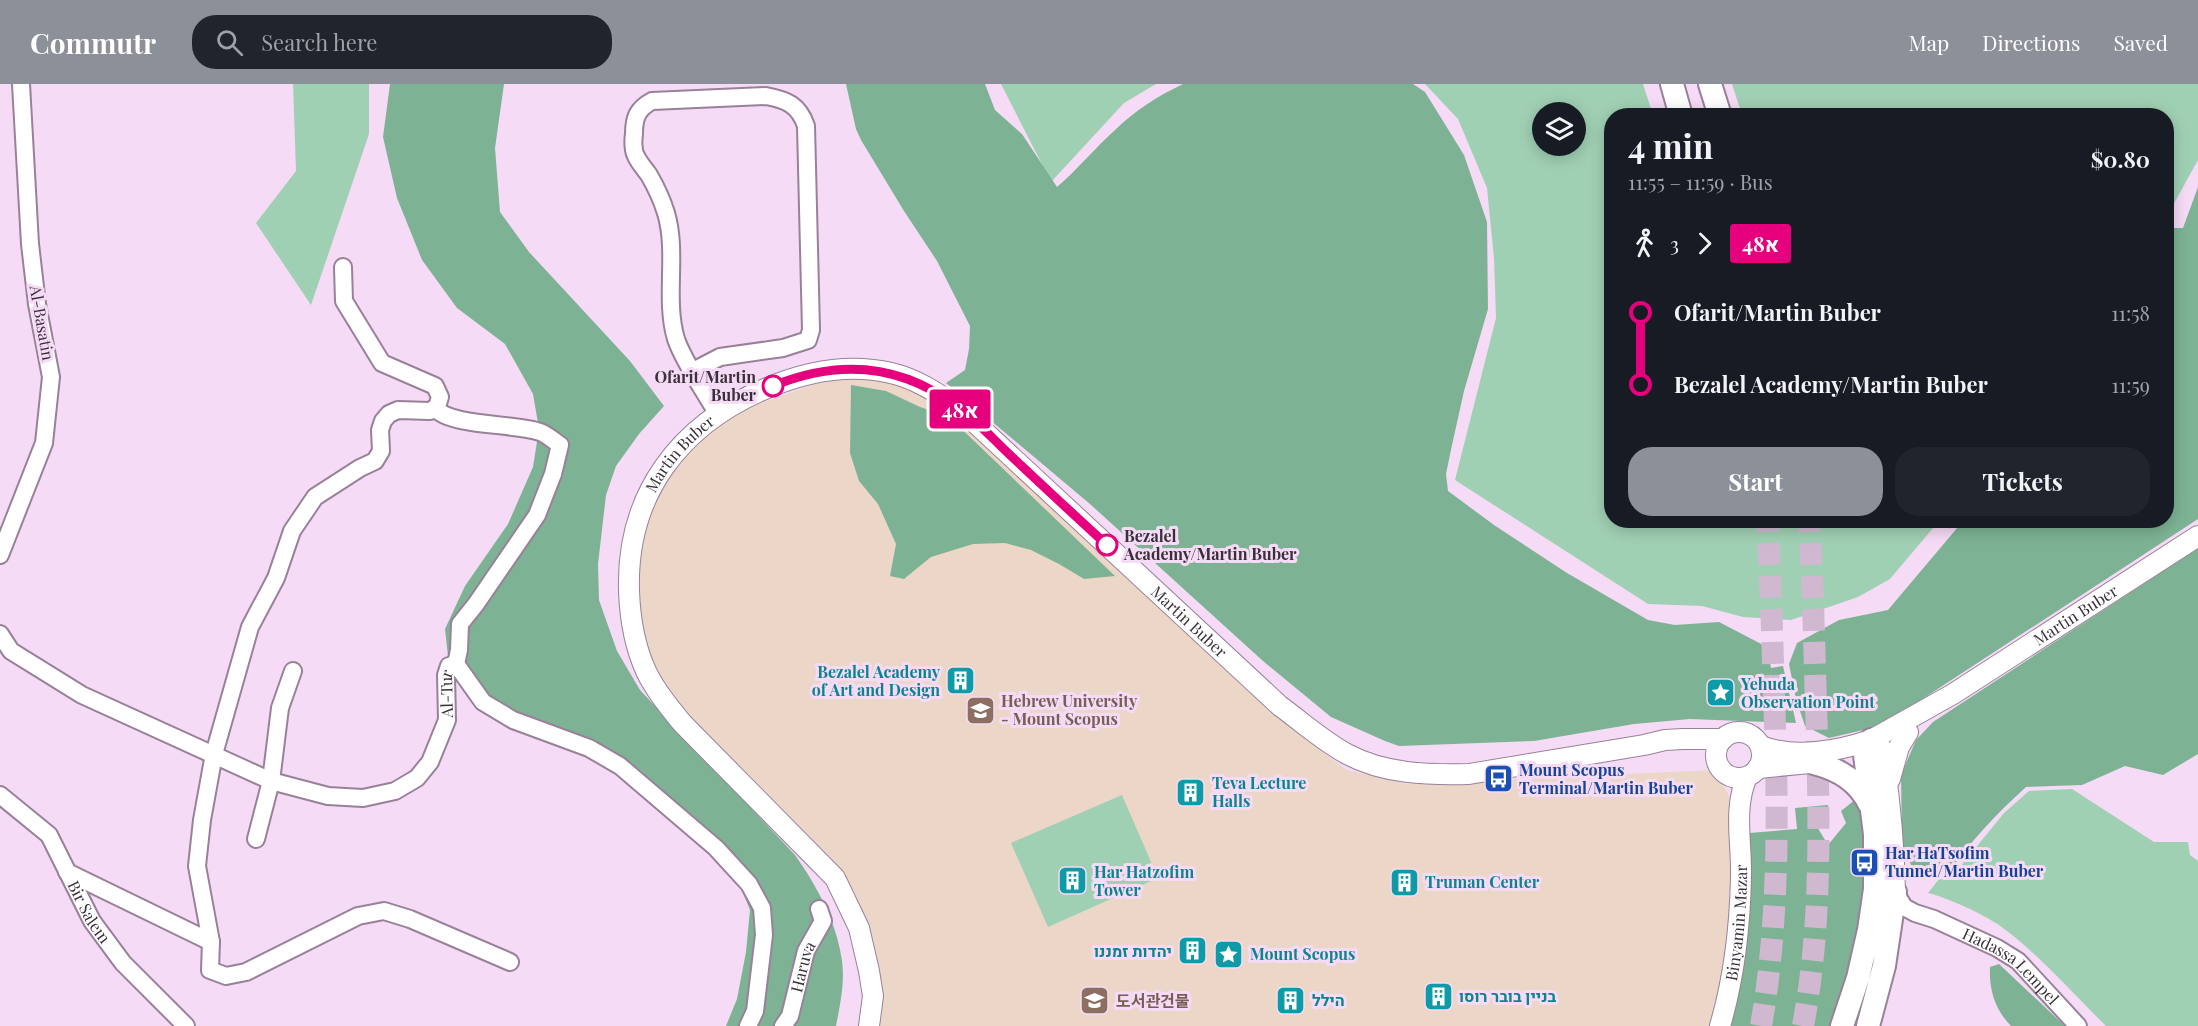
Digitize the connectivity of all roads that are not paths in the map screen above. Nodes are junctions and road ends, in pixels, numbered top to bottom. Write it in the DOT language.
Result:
graph roads {
  1 [pos="21,84"];
  2 [pos="1672,84"];
  3 [pos="1710,84"];
  4 [pos="1679,108"];
  5 [pos="1718,108"];
  6 [pos="343,267"];
  7 [pos="693,371"];
  8 [pos="435,408"];
  9 [pos="718,415"];
  10 [pos="2198,536"];
  11 [pos="0,555"];
  12 [pos="0,634"];
  13 [pos="456,664"];
  14 [pos="293,671"];
  15 [pos="1953,694"];
  16 [pos="1908,732"];
  17 [pos="1723,739"];
  18 [pos="1644,746"];
  19 [pos="1761,746"];
  20 [pos="1873,748"];
  21 [pos="214,754"];
  22 [pos="1814,763"];
  23 [pos="1721,767"];
  24 [pos="1753,772"];
  25 [pos="271,781"];
  26 [pos="1888,788"];
  27 [pos="0,795"];
  28 [pos="1873,814"];
  29 [pos="1739,819"];
  30 [pos="256,839"];
  31 [pos="67,872"];
  32 [pos="1894,892"];
  33 [pos="819,909"];
  34 [pos="1934,919"];
  35 [pos="211,942"];
  36 [pos="1886,951"];
  37 [pos="510,962"];
  38 [pos="186,1026"];
  39 [pos="748,1026"];
  40 [pos="783,1026"];
  41 [pos="869,1026"];
  42 [pos="1720,1026"];
  43 [pos="1842,1026"];
  44 [pos="1868,1026"];
  45 [pos="2078,1026"];
  1 -- 11 [label="street, Al-Basatin"];
  2 -- 4 [label="main road"];
  3 -- 5 [label="main road"];
  6 -- 8 [label="street"];
  7 -- 7 [label="street"];
  7 -- 9 [label="street"];
  8 -- 13 [label="street"];
  8 -- 21 [label="street"];
  9 -- 18 [label="street, Martin Buber"];
  9 -- 41 [label="street, Martin Buber"];
  10 -- 15 [label="street, Martin Buber"];
  12 -- 21 [label="street, Al-Tur"];
  13 -- 25 [label="street, Al-Tur"];
  13 -- 39 [label="street, Al-Tur"];
  14 -- 25 [label="street"];
  15 -- 16 [label="street, Martin Buber"];
  15 -- 20 [label="street, Martin Buber"];
  16 -- 20 [label="street, Martin Buber"];
  16 -- 26 [label="street"];
  17 -- 18 [label="street, Martin Buber"];
  17 -- 19 [label="street"];
  17 -- 23 [label="street"];
  18 -- 23 [label="street, Martin Buber"];
  19 -- 20 [label="street, Martin Buber"];
  19 -- 24 [label="street"];
  20 -- 22 [label="street, Martin Buber"];
  20 -- 26 [label="street"];
  20 -- 28 [label="main road"];
  21 -- 25 [label="street, Al-Tur"];
  21 -- 35 [label="street"];
  22 -- 24 [label="street, Martin Buber"];
  22 -- 28 [label="main road"];
  23 -- 24 [label="street"];
  23 -- 29 [label="street, Binyamin Mazar"];
  24 -- 29 [label="street, Binyamin Mazar"];
  25 -- 30 [label="street"];
  26 -- 32 [label="street"];
  27 -- 31 [label="street, Bir Salem"];
  28 -- 43 [label="main road"];
  29 -- 42 [label="street, Binyamin Mazar"];
  31 -- 35 [label="street"];
  31 -- 38 [label="street, Bir Salem"];
  32 -- 34 [label="street, Hadassa Lempel"];
  32 -- 36 [label="main road"];
  33 -- 40 [label="street, Haruva"];
  34 -- 36 [label="street, Hadassa Lempel"];
  34 -- 45 [label="street, Hadassa Lempel"];
  35 -- 37 [label="street"];
  36 -- 44 [label="main road"];
}
